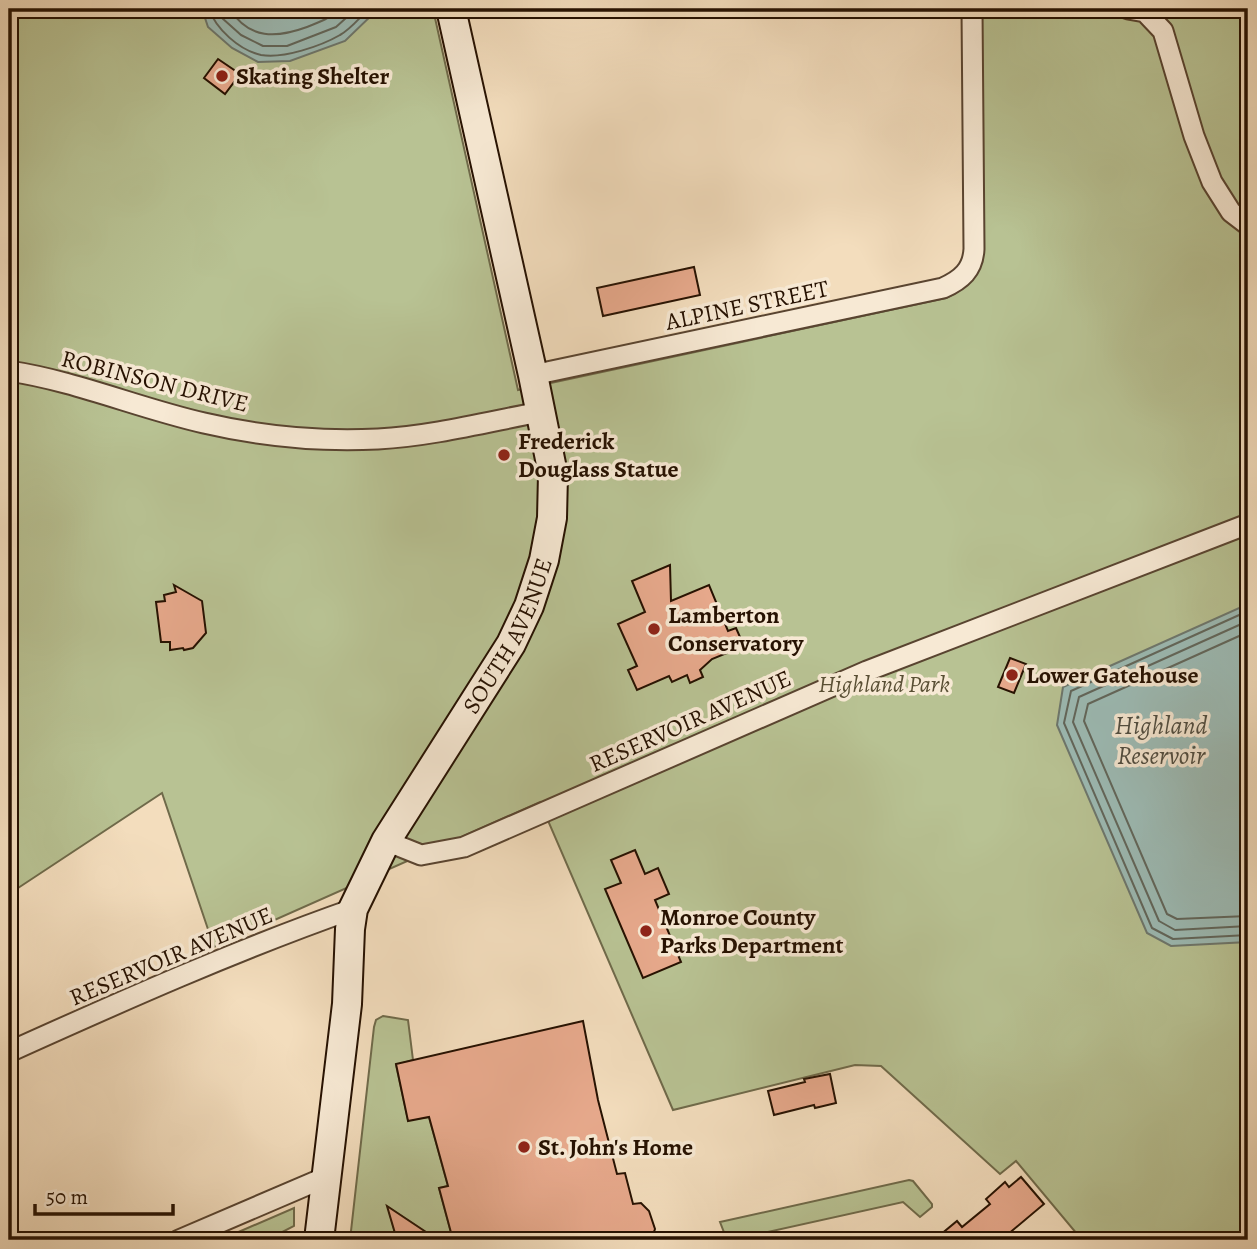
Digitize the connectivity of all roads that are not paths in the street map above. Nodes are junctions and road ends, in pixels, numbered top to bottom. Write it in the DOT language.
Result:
graph roads {
  1 [pos="451,9"];
  2 [pos="972,9"];
  3 [pos="1128,9"];
  4 [pos="1248,225"];
  5 [pos="9,371"];
  6 [pos="533,375"];
  7 [pos="540,412"];
  8 [pos="1248,524"];
  9 [pos="386,841"];
  10 [pos="353,909"];
  11 [pos="9,1052"];
  12 [pos="326,1177"];
  13 [pos="179,1240"];
  14 [pos="319,1240"];
  1 -- 6 [label="main road, SOUTH AVENUE"];
  2 -- 6 [label="street, ALPINE STREET"];
  3 -- 4 [label="street"];
  5 -- 7 [label="street, ROBINSON DRIVE"];
  6 -- 7 [label="main road, SOUTH AVENUE"];
  7 -- 9 [label="main road, SOUTH AVENUE"];
  8 -- 9 [label="street, RESERVOIR AVENUE"];
  9 -- 10 [label="main road, SOUTH AVENUE"];
  10 -- 11 [label="street, RESERVOIR AVENUE"];
  10 -- 12 [label="main road, SOUTH AVENUE"];
  12 -- 13 [label="street"];
  12 -- 14 [label="main road, SOUTH AVENUE"];
}
